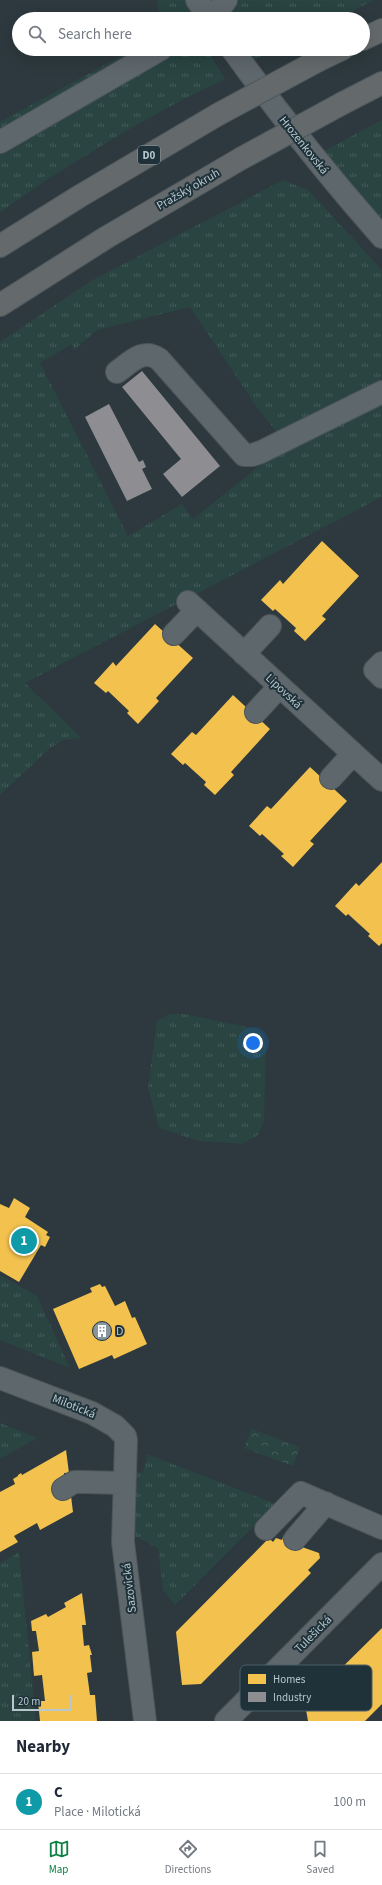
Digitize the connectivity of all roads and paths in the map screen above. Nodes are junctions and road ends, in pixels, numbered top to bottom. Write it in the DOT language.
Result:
graph roads {
  1 [pos="197,0"];
  2 [pos="226,0"];
  3 [pos="206,12"];
  4 [pos="217,12"];
  5 [pos="382,30"];
  6 [pos="370,36"];
  7 [pos="149,56"];
  8 [pos="237,56"];
  9 [pos="327,56"];
  10 [pos="382,83"];
  11 [pos="0,142"];
  12 [pos="382,237"];
  13 [pos="0,246"];
  14 [pos="0,305"];
  15 [pos="117,372"];
  16 [pos="382,392"];
  17 [pos="270,626"];
  18 [pos="174,634"];
  19 [pos="244,654"];
  20 [pos="382,663"];
  21 [pos="382,677"];
  22 [pos="279,687"];
  23 [pos="256,712"];
  24 [pos="353,754"];
  25 [pos="331,778"];
  26 [pos="382,780"];
  27 [pos="0,1378"];
  28 [pos="126,1454"];
  29 [pos="123,1483"];
  30 [pos="63,1489"];
  31 [pos="326,1504"];
  32 [pos="382,1528"];
  33 [pos="266,1529"];
  34 [pos="294,1539"];
  35 [pos="382,1564"];
  36 [pos="288,1665"];
  37 [pos="145,1721"];
  1 -- 3 [label="street"];
  2 -- 4 [label="street"];
  5 -- 6 [label="highway"];
  7 -- 11 [label="street"];
  8 -- 12 [label="street, Hrozenkovská"];
  9 -- 13 [label="highway, D0, bridge"];
  10 -- 14 [label="highway, Pražský okruh, bridge"];
  15 -- 16 [label="street"];
  17 -- 19 [label="street"];
  18 -- 19 [label="street, Lipovská"];
  19 -- 22 [label="street, Lipovská"];
  20 -- 21 [label="street"];
  22 -- 23 [label="street"];
  22 -- 24 [label="street, Lipovská"];
  24 -- 25 [label="street"];
  24 -- 26 [label="street, Lipovská"];
  27 -- 28 [label="street, Milotická"];
  28 -- 29 [label="street, Sazovická"];
  29 -- 30 [label="street"];
  29 -- 37 [label="street, Sazovická"];
  31 -- 32 [label="street"];
  31 -- 33 [label="street"];
  31 -- 34 [label="street"];
  35 -- 36 [label="street, Tulešická"];
}
